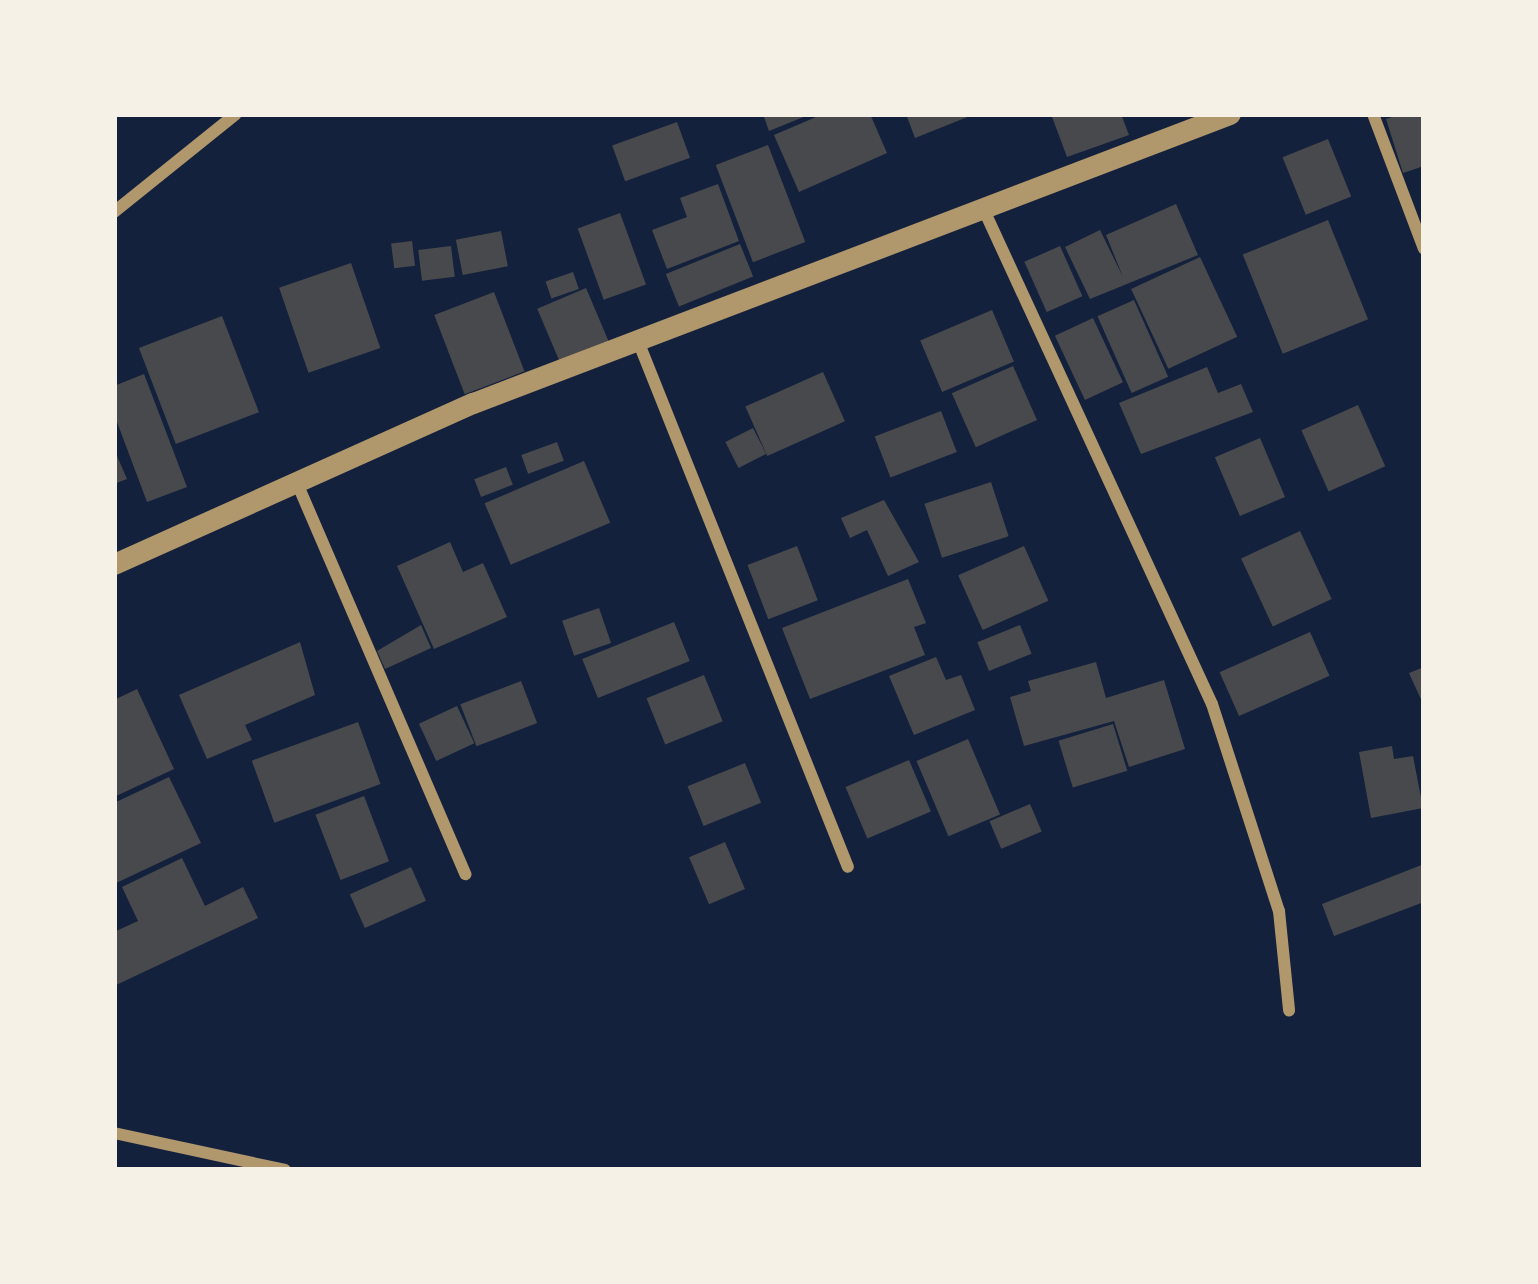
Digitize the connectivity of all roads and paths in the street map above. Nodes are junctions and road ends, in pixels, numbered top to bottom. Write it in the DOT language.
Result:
graph roads {
  1 [pos="236,114"];
  2 [pos="1230,114"];
  3 [pos="1372,114"];
  4 [pos="983,208"];
  5 [pos="114,212"];
  6 [pos="1424,249"];
  7 [pos="638,341"];
  8 [pos="296,483"];
  9 [pos="114,564"];
  10 [pos="848,867"];
  11 [pos="465,874"];
  12 [pos="1288,1010"];
  13 [pos="114,1133"];
  14 [pos="285,1170"];
  1 -- 5 [label="street"];
  2 -- 4 [label="street"];
  3 -- 6 [label="street"];
  4 -- 7 [label="street"];
  4 -- 12 [label="street"];
  7 -- 8 [label="street"];
  7 -- 10 [label="street"];
  8 -- 9 [label="street"];
  8 -- 11 [label="street"];
  13 -- 14 [label="street"];
}
